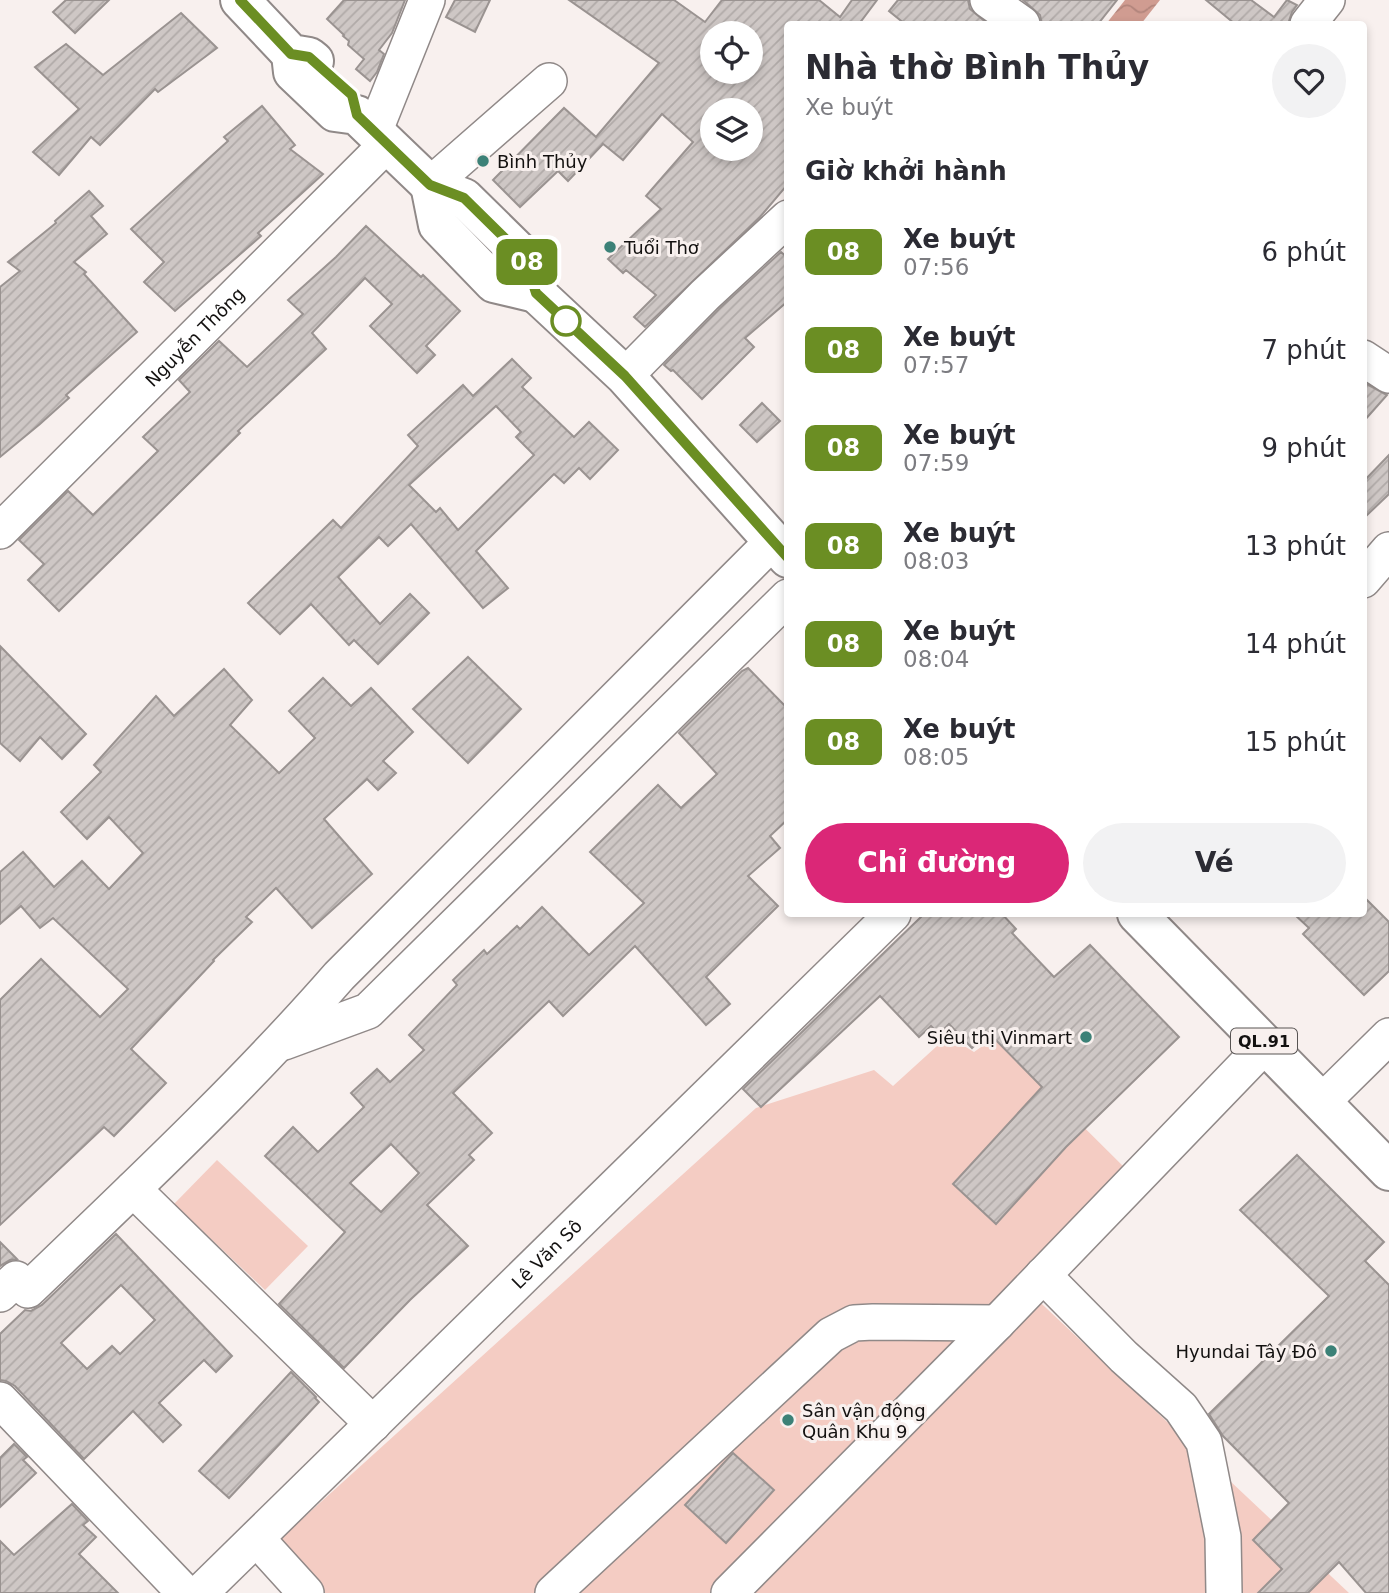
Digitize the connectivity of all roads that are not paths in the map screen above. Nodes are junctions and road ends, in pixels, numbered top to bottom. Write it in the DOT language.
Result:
graph roads {
  1 [pos="240,0"];
  2 [pos="427,0"];
  3 [pos="988,0"];
  4 [pos="1018,21"];
  5 [pos="549,82"];
  6 [pos="373,130"];
  7 [pos="430,185"];
  8 [pos="784,222"];
  9 [pos="1367,361"];
  10 [pos="1389,375"];
  11 [pos="625,376"];
  12 [pos="0,531"];
  13 [pos="780,550"];
  14 [pos="1389,550"];
  15 [pos="1367,575"];
  16 [pos="784,601"];
  17 [pos="890,917"];
  18 [pos="1140,917"];
  19 [pos="1389,1036"];
  20 [pos="281,1043"];
  21 [pos="1266,1044"];
  22 [pos="1323,1101"];
  23 [pos="1389,1171"];
  24 [pos="133,1189"];
  25 [pos="1043,1275"];
  26 [pos="0,1294"];
  27 [pos="997,1323"];
  28 [pos="0,1401"];
  29 [pos="373,1424"];
  30 [pos="257,1539"];
  31 [pos="185,1593"];
  32 [pos="200,1593"];
  33 [pos="306,1593"];
  34 [pos="553,1593"];
  35 [pos="729,1593"];
  36 [pos="1224,1593"];
  1 -- 6 [label="highway"];
  2 -- 6 [label="street"];
  3 -- 4 [label="street"];
  5 -- 7 [label="street"];
  6 -- 7 [label="highway"];
  6 -- 12 [label="street, Nguyễn Thông"];
  7 -- 11 [label="highway"];
  8 -- 11 [label="street"];
  9 -- 10 [label="street"];
  11 -- 13 [label="highway"];
  13 -- 20 [label="street"];
  14 -- 15 [label="street"];
  16 -- 20 [label="street"];
  17 -- 29 [label="street, Lê Văn Sô"];
  18 -- 21 [label="highway, QL.91"];
  19 -- 22 [label="street"];
  20 -- 24 [label="street"];
  21 -- 22 [label="highway, QL.91"];
  21 -- 25 [label="street"];
  22 -- 23 [label="highway, QL.91"];
  24 -- 26 [label="street"];
  24 -- 29 [label="street"];
  25 -- 27 [label="street"];
  25 -- 36 [label="street"];
  27 -- 34 [label="street"];
  27 -- 35 [label="street"];
  28 -- 31 [label="street"];
  29 -- 30 [label="street, Lê Văn Sô"];
  30 -- 32 [label="street, Lê Văn Sô"];
  30 -- 33 [label="street"];
}
